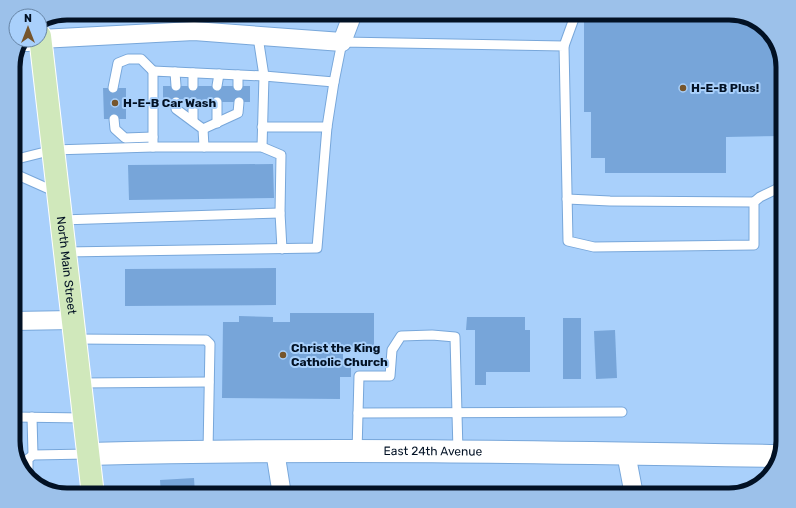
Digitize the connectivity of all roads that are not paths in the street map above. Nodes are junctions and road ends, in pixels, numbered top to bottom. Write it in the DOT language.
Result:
graph roads {
  1 [pos="350,20"];
  2 [pos="573,20"];
  3 [pos="258,37"];
  4 [pos="48,39"];
  5 [pos="342,42"];
  6 [pos="564,46"];
  7 [pos="41,48"];
  8 [pos="153,71"];
  9 [pos="175,72"];
  10 [pos="193,73"];
  11 [pos="218,74"];
  12 [pos="238,75"];
  13 [pos="264,76"];
  14 [pos="334,82"];
  15 [pos="176,86"];
  16 [pos="193,86"];
  17 [pos="217,86"];
  18 [pos="238,86"];
  19 [pos="113,88"];
  20 [pos="176,102"];
  21 [pos="193,102"];
  22 [pos="217,102"];
  23 [pos="239,102"];
  24 [pos="114,119"];
  25 [pos="193,121"];
  26 [pos="217,123"];
  27 [pos="262,127"];
  28 [pos="327,127"];
  29 [pos="203,129"];
  30 [pos="153,137"];
  31 [pos="153,147"];
  32 [pos="204,147"];
  33 [pos="262,147"];
  34 [pos="53,150"];
  35 [pos="20,158"];
  36 [pos="20,176"];
  37 [pos="776,189"];
  38 [pos="58,193"];
  39 [pos="567,199"];
  40 [pos="754,202"];
  41 [pos="280,213"];
  42 [pos="61,220"];
  43 [pos="282,250"];
  44 [pos="65,252"];
  45 [pos="20,322"];
  46 [pos="74,329"];
  47 [pos="209,382"];
  48 [pos="80,383"];
  49 [pos="622,412"];
  50 [pos="358,413"];
  51 [pos="457,413"];
  52 [pos="20,416"];
  53 [pos="32,417"];
  54 [pos="84,418"];
  55 [pos="208,451"];
  56 [pos="275,451"];
  57 [pos="357,452"];
  58 [pos="458,452"];
  59 [pos="88,454"];
  60 [pos="626,454"];
  61 [pos="33,455"];
  62 [pos="774,456"];
  63 [pos="28,468"];
  64 [pos="91,488"];
  65 [pos="281,488"];
  66 [pos="633,488"];
  1 -- 5 [label="street"];
  2 -- 6 [label="lane"];
  3 -- 4 [label="street"];
  3 -- 5 [label="street"];
  3 -- 13 [label="lane"];
  5 -- 6 [label="lane"];
  5 -- 14 [label="lane"];
  6 -- 39 [label="lane"];
  7 -- 34 [label="main road, North Main Street"];
  8 -- 9 [label="lane"];
  8 -- 19 [label="lane"];
  8 -- 30 [label="lane"];
  9 -- 10 [label="lane"];
  9 -- 15 [label="lane"];
  10 -- 11 [label="lane"];
  10 -- 16 [label="lane"];
  11 -- 12 [label="lane"];
  11 -- 17 [label="lane"];
  12 -- 13 [label="lane"];
  12 -- 18 [label="lane"];
  13 -- 14 [label="lane"];
  13 -- 27 [label="lane"];
  14 -- 28 [label="lane"];
  20 -- 25 [label="lane"];
  21 -- 25 [label="lane"];
  22 -- 26 [label="lane"];
  23 -- 26 [label="lane"];
  24 -- 30 [label="lane"];
  25 -- 29 [label="lane"];
  26 -- 29 [label="lane"];
  27 -- 28 [label="lane"];
  27 -- 33 [label="lane"];
  28 -- 43 [label="lane"];
  29 -- 32 [label="lane"];
  30 -- 31 [label="lane"];
  31 -- 32 [label="lane"];
  31 -- 34 [label="lane"];
  32 -- 33 [label="lane"];
  33 -- 41 [label="lane"];
  34 -- 35 [label="lane"];
  34 -- 38 [label="main road, North Main Street"];
  36 -- 38 [label="lane"];
  37 -- 40 [label="lane"];
  38 -- 42 [label="main road, North Main Street"];
  39 -- 40 [label="lane"];
  39 -- 40 [label="lane"];
  41 -- 42 [label="lane"];
  41 -- 43 [label="lane"];
  42 -- 44 [label="main road, North Main Street"];
  43 -- 44 [label="lane"];
  44 -- 46 [label="main road, North Main Street"];
  45 -- 46 [label="street"];
  46 -- 47 [label="lane"];
  46 -- 48 [label="main road, North Main Street"];
  47 -- 48 [label="lane"];
  47 -- 55 [label="lane"];
  48 -- 54 [label="main road, North Main Street"];
  49 -- 51 [label="lane"];
  50 -- 51 [label="lane"];
  50 -- 51 [label="lane"];
  50 -- 57 [label="lane"];
  51 -- 58 [label="lane"];
  52 -- 53 [label="lane"];
  53 -- 54 [label="lane"];
  53 -- 61 [label="lane"];
  54 -- 59 [label="main road, North Main Street"];
  55 -- 56 [label="street, East 24th Avenue"];
  55 -- 59 [label="street, East 24th Avenue"];
  56 -- 57 [label="street, East 24th Avenue"];
  56 -- 65 [label="street"];
  57 -- 58 [label="street, East 24th Avenue"];
  58 -- 60 [label="street, East 24th Avenue"];
  59 -- 61 [label="lane"];
  59 -- 64 [label="main road, North Main Street"];
  60 -- 62 [label="street, East 24th Avenue"];
  60 -- 66 [label="street"];
  61 -- 63 [label="lane"];
}
